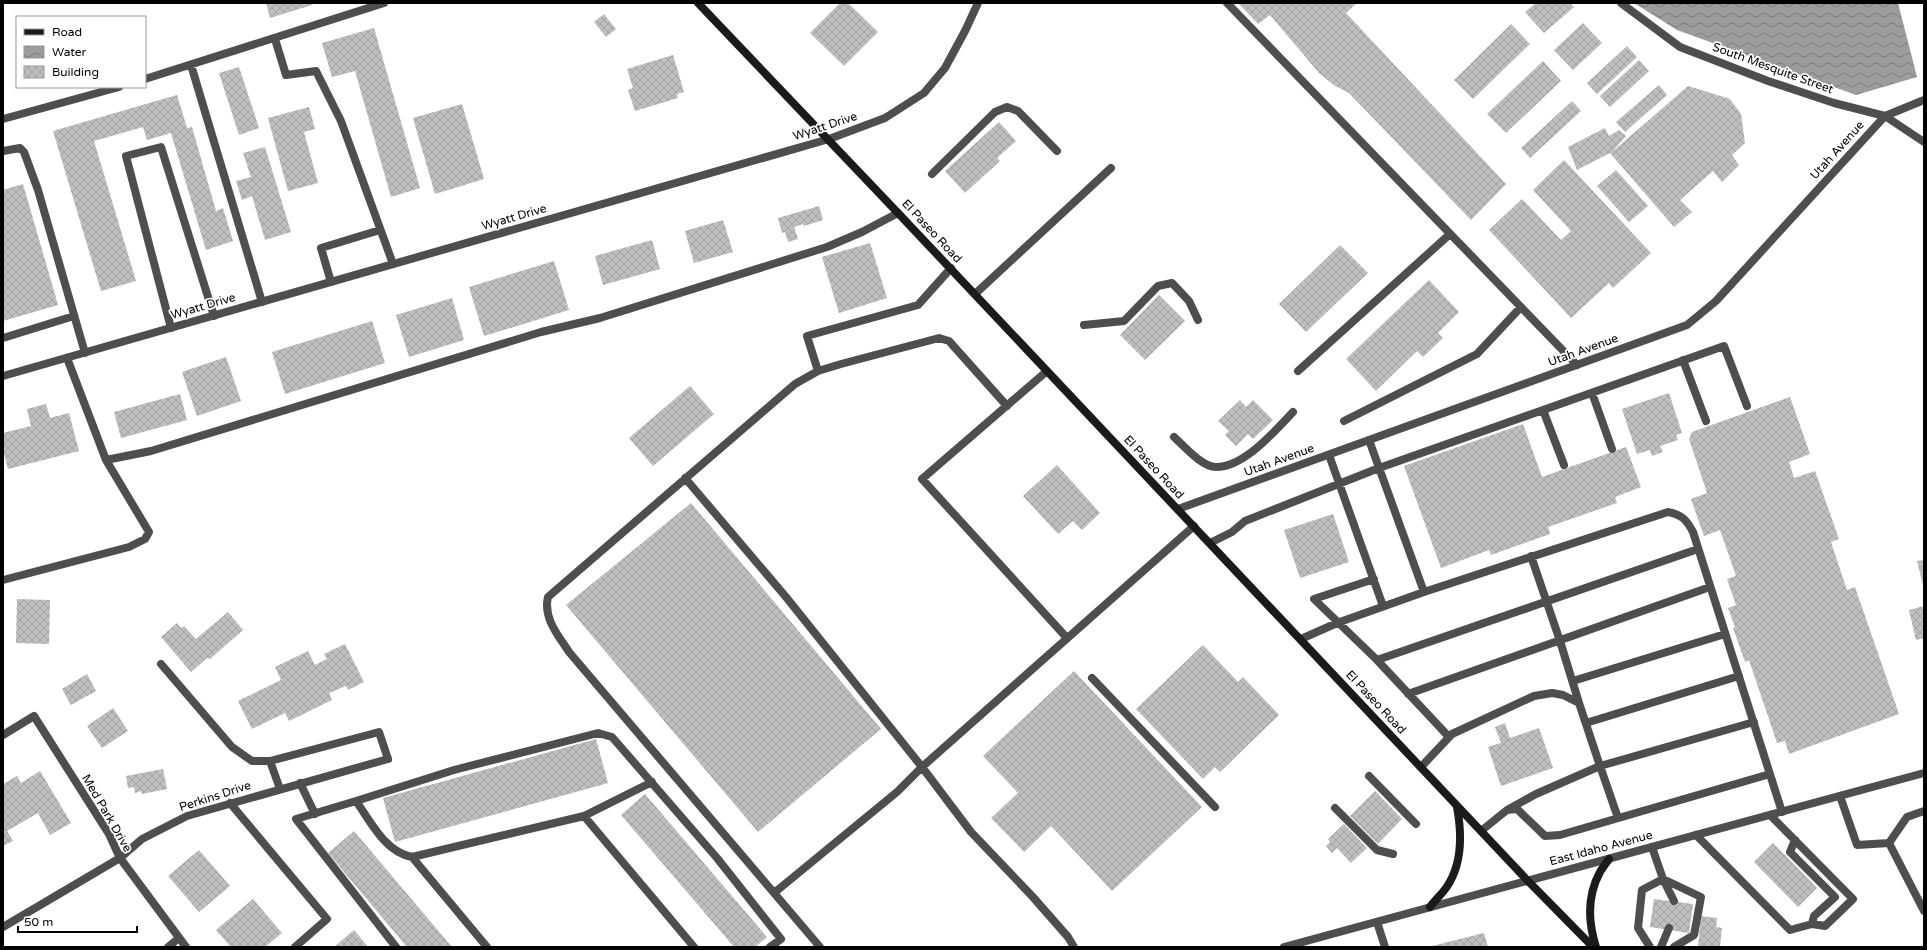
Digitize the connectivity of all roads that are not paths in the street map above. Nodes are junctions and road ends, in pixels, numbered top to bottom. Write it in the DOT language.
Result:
graph roads {
  1 [pos="384,3"];
  2 [pos="698,3"];
  3 [pos="978,3"];
  4 [pos="1227,3"];
  5 [pos="1621,3"];
  6 [pos="275,39"];
  7 [pos="191,65"];
  8 [pos="146,79"];
  9 [pos="115,88"];
  10 [pos="1924,100"];
  11 [pos="1884,116"];
  12 [pos="3,119"];
  13 [pos="829,139"];
  14 [pos="1924,142"];
  15 [pos="3,151"];
  16 [pos="1057,151"];
  17 [pos="1111,168"];
  18 [pos="932,174"];
  19 [pos="898,213"];
  20 [pos="380,230"];
  21 [pos="1450,234"];
  22 [pos="393,264"];
  23 [pos="951,268"];
  24 [pos="332,282"];
  25 [pos="975,294"];
  26 [pos="262,302"];
  27 [pos="1521,307"];
  28 [pos="74,316"];
  29 [pos="214,316"];
  30 [pos="1198,320"];
  31 [pos="1084,325"];
  32 [pos="171,328"];
  33 [pos="3,338"];
  34 [pos="85,353"];
  35 [pos="67,358"];
  36 [pos="1683,360"];
  37 [pos="1577,365"];
  38 [pos="818,371"];
  39 [pos="1047,371"];
  40 [pos="1298,371"];
  41 [pos="3,376"];
  42 [pos="1592,393"];
  43 [pos="1007,406"];
  44 [pos="1747,406"];
  45 [pos="1543,410"];
  46 [pos="1293,412"];
  47 [pos="1344,421"];
  48 [pos="1706,421"];
  49 [pos="1174,437"];
  50 [pos="1369,440"];
  51 [pos="1612,449"];
  52 [pos="1329,455"];
  53 [pos="106,460"];
  54 [pos="1564,465"];
  55 [pos="1379,468"];
  56 [pos="685,478"];
  57 [pos="1340,484"];
  58 [pos="1178,509"];
  59 [pos="1194,526"];
  60 [pos="1210,543"];
  61 [pos="1698,549"];
  62 [pos="1531,556"];
  63 [pos="1374,579"];
  64 [pos="3,580"];
  65 [pos="1710,587"];
  66 [pos="1424,592"];
  67 [pos="1546,601"];
  68 [pos="1383,606"];
  69 [pos="1337,623"];
  70 [pos="1725,634"];
  71 [pos="1067,638"];
  72 [pos="1300,640"];
  73 [pos="1560,641"];
  74 [pos="1376,660"];
  75 [pos="161,664"];
  76 [pos="1739,676"];
  77 [pos="1092,678"];
  78 [pos="1572,681"];
  79 [pos="1408,694"];
  80 [pos="1579,703"];
  81 [pos="1754,722"];
  82 [pos="1586,723"];
  83 [pos="3,735"];
  84 [pos="1449,737"];
  85 [pos="270,761"];
  86 [pos="1600,766"];
  87 [pos="922,767"];
  88 [pos="1421,767"];
  89 [pos="1924,773"];
  90 [pos="1770,774"];
  91 [pos="1369,776"];
  92 [pos="652,782"];
  93 [pos="300,783"];
  94 [pos="280,789"];
  95 [pos="1840,796"];
  96 [pos="356,800"];
  97 [pos="230,803"];
  98 [pos="1457,806"];
  99 [pos="1215,807"];
  100 [pos="1335,808"];
  101 [pos="1507,810"];
  102 [pos="1924,811"];
  103 [pos="1782,812"];
  104 [pos="314,814"];
  105 [pos="1770,815"];
  106 [pos="584,816"];
  107 [pos="1618,818"];
  108 [pos="1416,824"];
  109 [pos="1481,831"];
  110 [pos="1696,835"];
  111 [pos="1795,840"];
  112 [pos="1889,843"];
  113 [pos="1652,847"];
  114 [pos="1393,854"];
  115 [pos="412,857"];
  116 [pos="120,858"];
  117 [pos="1609,859"];
  118 [pos="1663,879"];
  119 [pos="1528,881"];
  120 [pos="774,893"];
  121 [pos="1674,901"];
  122 [pos="1430,907"];
  123 [pos="1924,911"];
  124 [pos="1377,922"];
  125 [pos="1812,924"];
  126 [pos="3,927"];
  127 [pos="1669,928"];
  128 [pos="179,938"];
  129 [pos="168,947"];
  130 [pos="186,947"];
  131 [pos="295,947"];
  132 [pos="396,947"];
  133 [pos="487,947"];
  134 [pos="694,947"];
  135 [pos="770,947"];
  136 [pos="820,947"];
  137 [pos="1074,947"];
  138 [pos="1284,947"];
  139 [pos="1385,947"];
  140 [pos="1593,947"];
  141 [pos="1596,947"];
  142 [pos="1650,947"];
  143 [pos="1661,947"];
  144 [pos="1674,947"];
  1 -- 6 [label="street"];
  2 -- 13 [label="main road, El Paseo Road"];
  3 -- 13 [label="street, Wyatt Drive"];
  4 -- 21 [label="street"];
  5 -- 11 [label="street, South Mesquite Street"];
  6 -- 7 [label="street"];
  6 -- 20 [label="street"];
  7 -- 8 [label="street"];
  7 -- 26 [label="street"];
  9 -- 12 [label="street"];
  10 -- 11 [label="street, Utah Avenue"];
  11 -- 14 [label="street, South Mesquite Street"];
  11 -- 37 [label="street, Utah Avenue"];
  13 -- 19 [label="main road, El Paseo Road"];
  13 -- 22 [label="street, Wyatt Drive"];
  15 -- 28 [label="street"];
  16 -- 18 [label="street"];
  17 -- 25 [label="street"];
  19 -- 23 [label="main road, El Paseo Road"];
  19 -- 53 [label="street"];
  20 -- 22 [label="street"];
  20 -- 24 [label="street"];
  21 -- 27 [label="street"];
  21 -- 40 [label="street"];
  22 -- 24 [label="street, Wyatt Drive"];
  23 -- 25 [label="main road, El Paseo Road"];
  23 -- 38 [label="street"];
  24 -- 26 [label="street, Wyatt Drive"];
  25 -- 39 [label="main road, El Paseo Road"];
  26 -- 29 [label="street, Wyatt Drive"];
  27 -- 37 [label="street"];
  27 -- 47 [label="street"];
  28 -- 33 [label="street"];
  28 -- 34 [label="street"];
  29 -- 32 [label="street, Wyatt Drive"];
  29 -- 32 [label="street"];
  30 -- 31 [label="street"];
  32 -- 34 [label="street, Wyatt Drive"];
  34 -- 35 [label="street, Wyatt Drive"];
  35 -- 41 [label="street, Wyatt Drive"];
  35 -- 53 [label="street"];
  36 -- 42 [label="street"];
  36 -- 44 [label="street"];
  36 -- 48 [label="street"];
  37 -- 50 [label="street, Utah Avenue"];
  38 -- 43 [label="street"];
  38 -- 56 [label="street"];
  39 -- 43 [label="street"];
  39 -- 58 [label="main road, El Paseo Road"];
  42 -- 45 [label="street"];
  42 -- 51 [label="street"];
  43 -- 71 [label="street"];
  45 -- 54 [label="street"];
  45 -- 55 [label="street"];
  46 -- 49 [label="street"];
  50 -- 52 [label="street, Utah Avenue"];
  50 -- 55 [label="street"];
  52 -- 57 [label="street"];
  52 -- 58 [label="street, Utah Avenue"];
  53 -- 64 [label="street"];
  55 -- 57 [label="street"];
  55 -- 66 [label="street"];
  56 -- 87 [label="street"];
  56 -- 120 [label="street"];
  57 -- 60 [label="street"];
  57 -- 63 [label="street"];
  58 -- 59 [label="main road, El Paseo Road"];
  59 -- 60 [label="main road, El Paseo Road"];
  59 -- 71 [label="street"];
  60 -- 72 [label="main road, El Paseo Road"];
  61 -- 62 [label="street"];
  61 -- 65 [label="street"];
  61 -- 67 [label="street"];
  62 -- 66 [label="street"];
  62 -- 67 [label="street"];
  63 -- 68 [label="street"];
  63 -- 69 [label="street"];
  65 -- 70 [label="street"];
  65 -- 73 [label="street"];
  66 -- 68 [label="street"];
  67 -- 73 [label="street"];
  67 -- 74 [label="street"];
  68 -- 69 [label="street"];
  69 -- 72 [label="street"];
  69 -- 74 [label="street"];
  70 -- 76 [label="street"];
  70 -- 78 [label="street"];
  71 -- 87 [label="street"];
  72 -- 88 [label="main road, El Paseo Road"];
  73 -- 78 [label="street"];
  73 -- 79 [label="street"];
  74 -- 79 [label="street"];
  75 -- 85 [label="street"];
  76 -- 81 [label="street"];
  76 -- 82 [label="street"];
  77 -- 99 [label="street"];
  78 -- 80 [label="street"];
  79 -- 84 [label="street"];
  80 -- 82 [label="street"];
  80 -- 84 [label="street"];
  81 -- 86 [label="street"];
  81 -- 90 [label="street"];
  82 -- 86 [label="street"];
  83 -- 116 [label="street, Med Park Drive"];
  84 -- 88 [label="street"];
  85 -- 93 [label="street, Perkins Drive"];
  85 -- 94 [label="street"];
  86 -- 101 [label="street"];
  86 -- 107 [label="street"];
  87 -- 120 [label="street"];
  87 -- 137 [label="street"];
  88 -- 98 [label="main road, El Paseo Road"];
  89 -- 95 [label="street, East Idaho Avenue"];
  90 -- 103 [label="street"];
  90 -- 107 [label="street"];
  91 -- 108 [label="street"];
  92 -- 96 [label="street"];
  92 -- 106 [label="street"];
  92 -- 135 [label="street"];
  93 -- 94 [label="street, Perkins Drive"];
  93 -- 104 [label="street"];
  94 -- 97 [label="street, Perkins Drive"];
  95 -- 103 [label="street, East Idaho Avenue"];
  95 -- 112 [label="street"];
  96 -- 104 [label="street"];
  96 -- 115 [label="street"];
  97 -- 116 [label="street, Perkins Drive"];
  97 -- 131 [label="street"];
  98 -- 109 [label="main road, El Paseo Road"];
  98 -- 122 [label="main road"];
  100 -- 114 [label="street"];
  101 -- 107 [label="street"];
  101 -- 109 [label="street"];
  102 -- 112 [label="street"];
  103 -- 105 [label="street, East Idaho Avenue"];
  104 -- 132 [label="street"];
  105 -- 110 [label="street, East Idaho Avenue"];
  105 -- 111 [label="street"];
  106 -- 115 [label="street"];
  106 -- 134 [label="street"];
  109 -- 119 [label="main road, El Paseo Road"];
  110 -- 113 [label="street, East Idaho Avenue"];
  110 -- 125 [label="street"];
  111 -- 125 [label="street"];
  111 -- 125 [label="street"];
  112 -- 123 [label="street"];
  113 -- 117 [label="street, East Idaho Avenue"];
  113 -- 118 [label="street"];
  115 -- 133 [label="street"];
  116 -- 126 [label="street, Perkins Drive"];
  116 -- 128 [label="street, Med Park Drive"];
  117 -- 119 [label="street, East Idaho Avenue"];
  117 -- 141 [label="main road"];
  118 -- 121 [label="street"];
  118 -- 142 [label="street"];
  118 -- 144 [label="street"];
  119 -- 122 [label="street, East Idaho Avenue"];
  119 -- 140 [label="main road, El Paseo Road"];
  120 -- 136 [label="street"];
  122 -- 124 [label="street, East Idaho Avenue"];
  124 -- 138 [label="street, East Idaho Avenue"];
  124 -- 139 [label="street"];
  127 -- 143 [label="street"];
  128 -- 129 [label="street"];
  128 -- 130 [label="street, Med Park Drive"];
}
